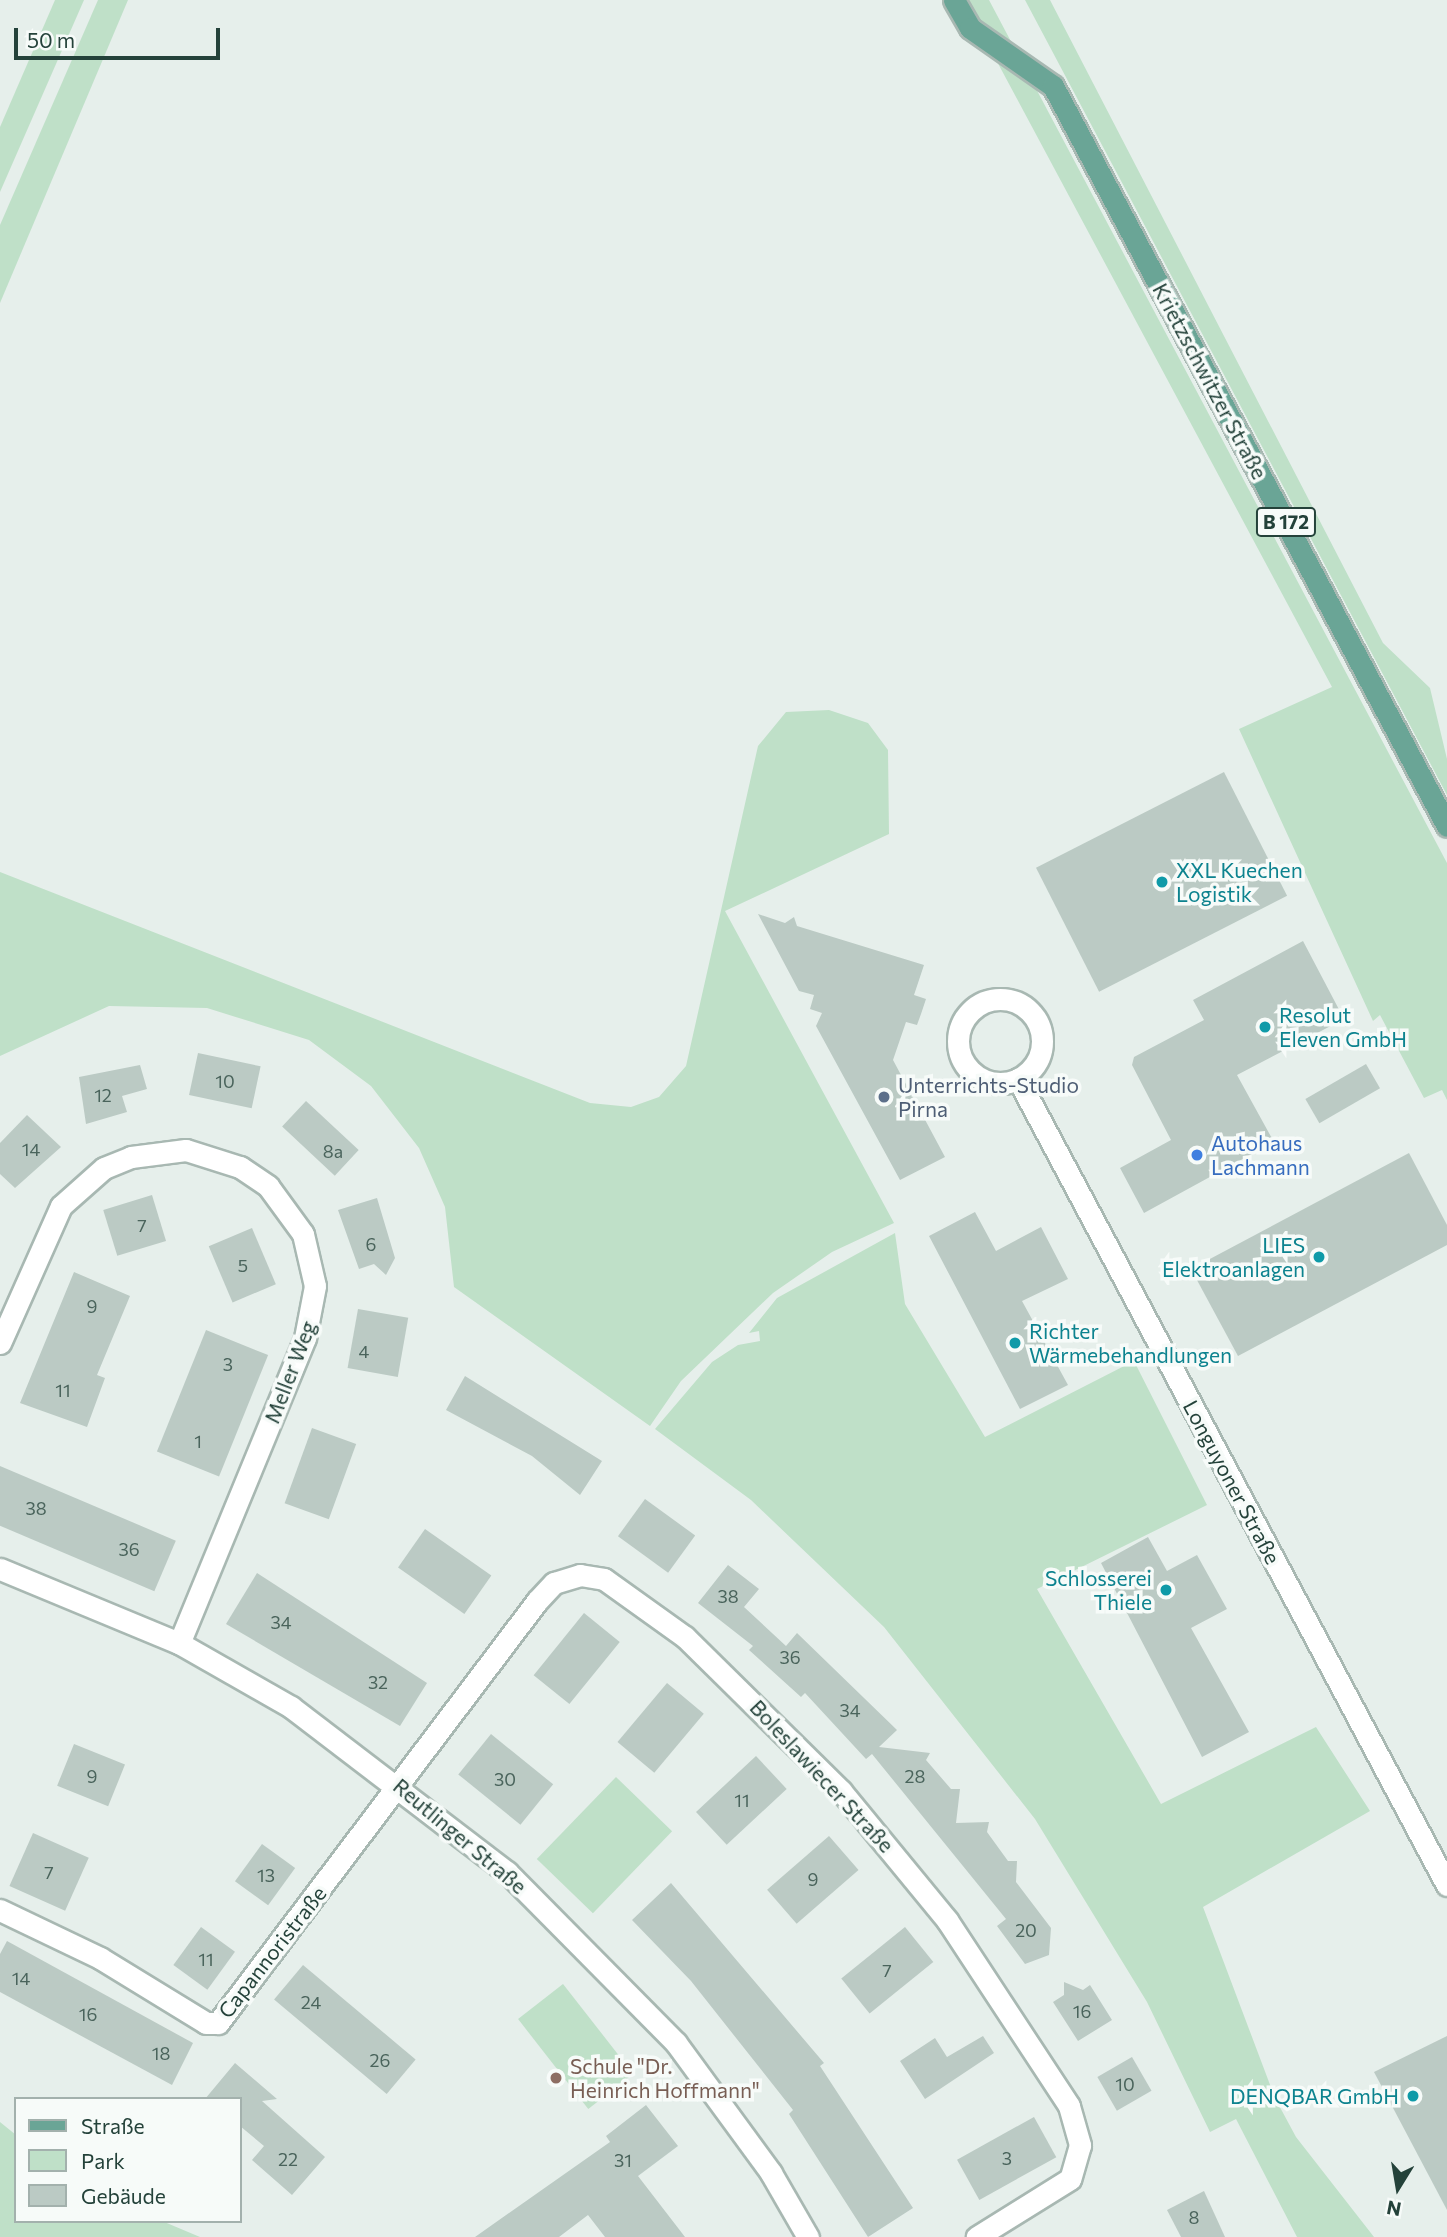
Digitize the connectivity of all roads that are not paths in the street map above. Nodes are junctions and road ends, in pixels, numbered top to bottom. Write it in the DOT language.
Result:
graph roads {
  1 [pos="954,0"];
  2 [pos="1447,826"];
  3 [pos="1018,1079"];
  4 [pos="0,1343"];
  5 [pos="0,1569"];
  6 [pos="179,1643"];
  7 [pos="400,1785"];
  8 [pos="1447,1885"];
  9 [pos="0,1910"];
  10 [pos="808,2237"];
  11 [pos="977,2237"];
  1 -- 2 [label="main road, Krietzschwitzer Straße / B 172"];
  3 -- 3 [label="street"];
  3 -- 8 [label="street, Longuyoner Straße"];
  4 -- 6 [label="street, Meller Weg"];
  5 -- 6 [label="street, Reutlinger Straße"];
  6 -- 7 [label="street, Reutlinger Straße"];
  7 -- 9 [label="street, Capannoristraße"];
  7 -- 10 [label="street, Reutlinger Straße"];
  7 -- 11 [label="street, Boleslawiecer Straße"];
}
